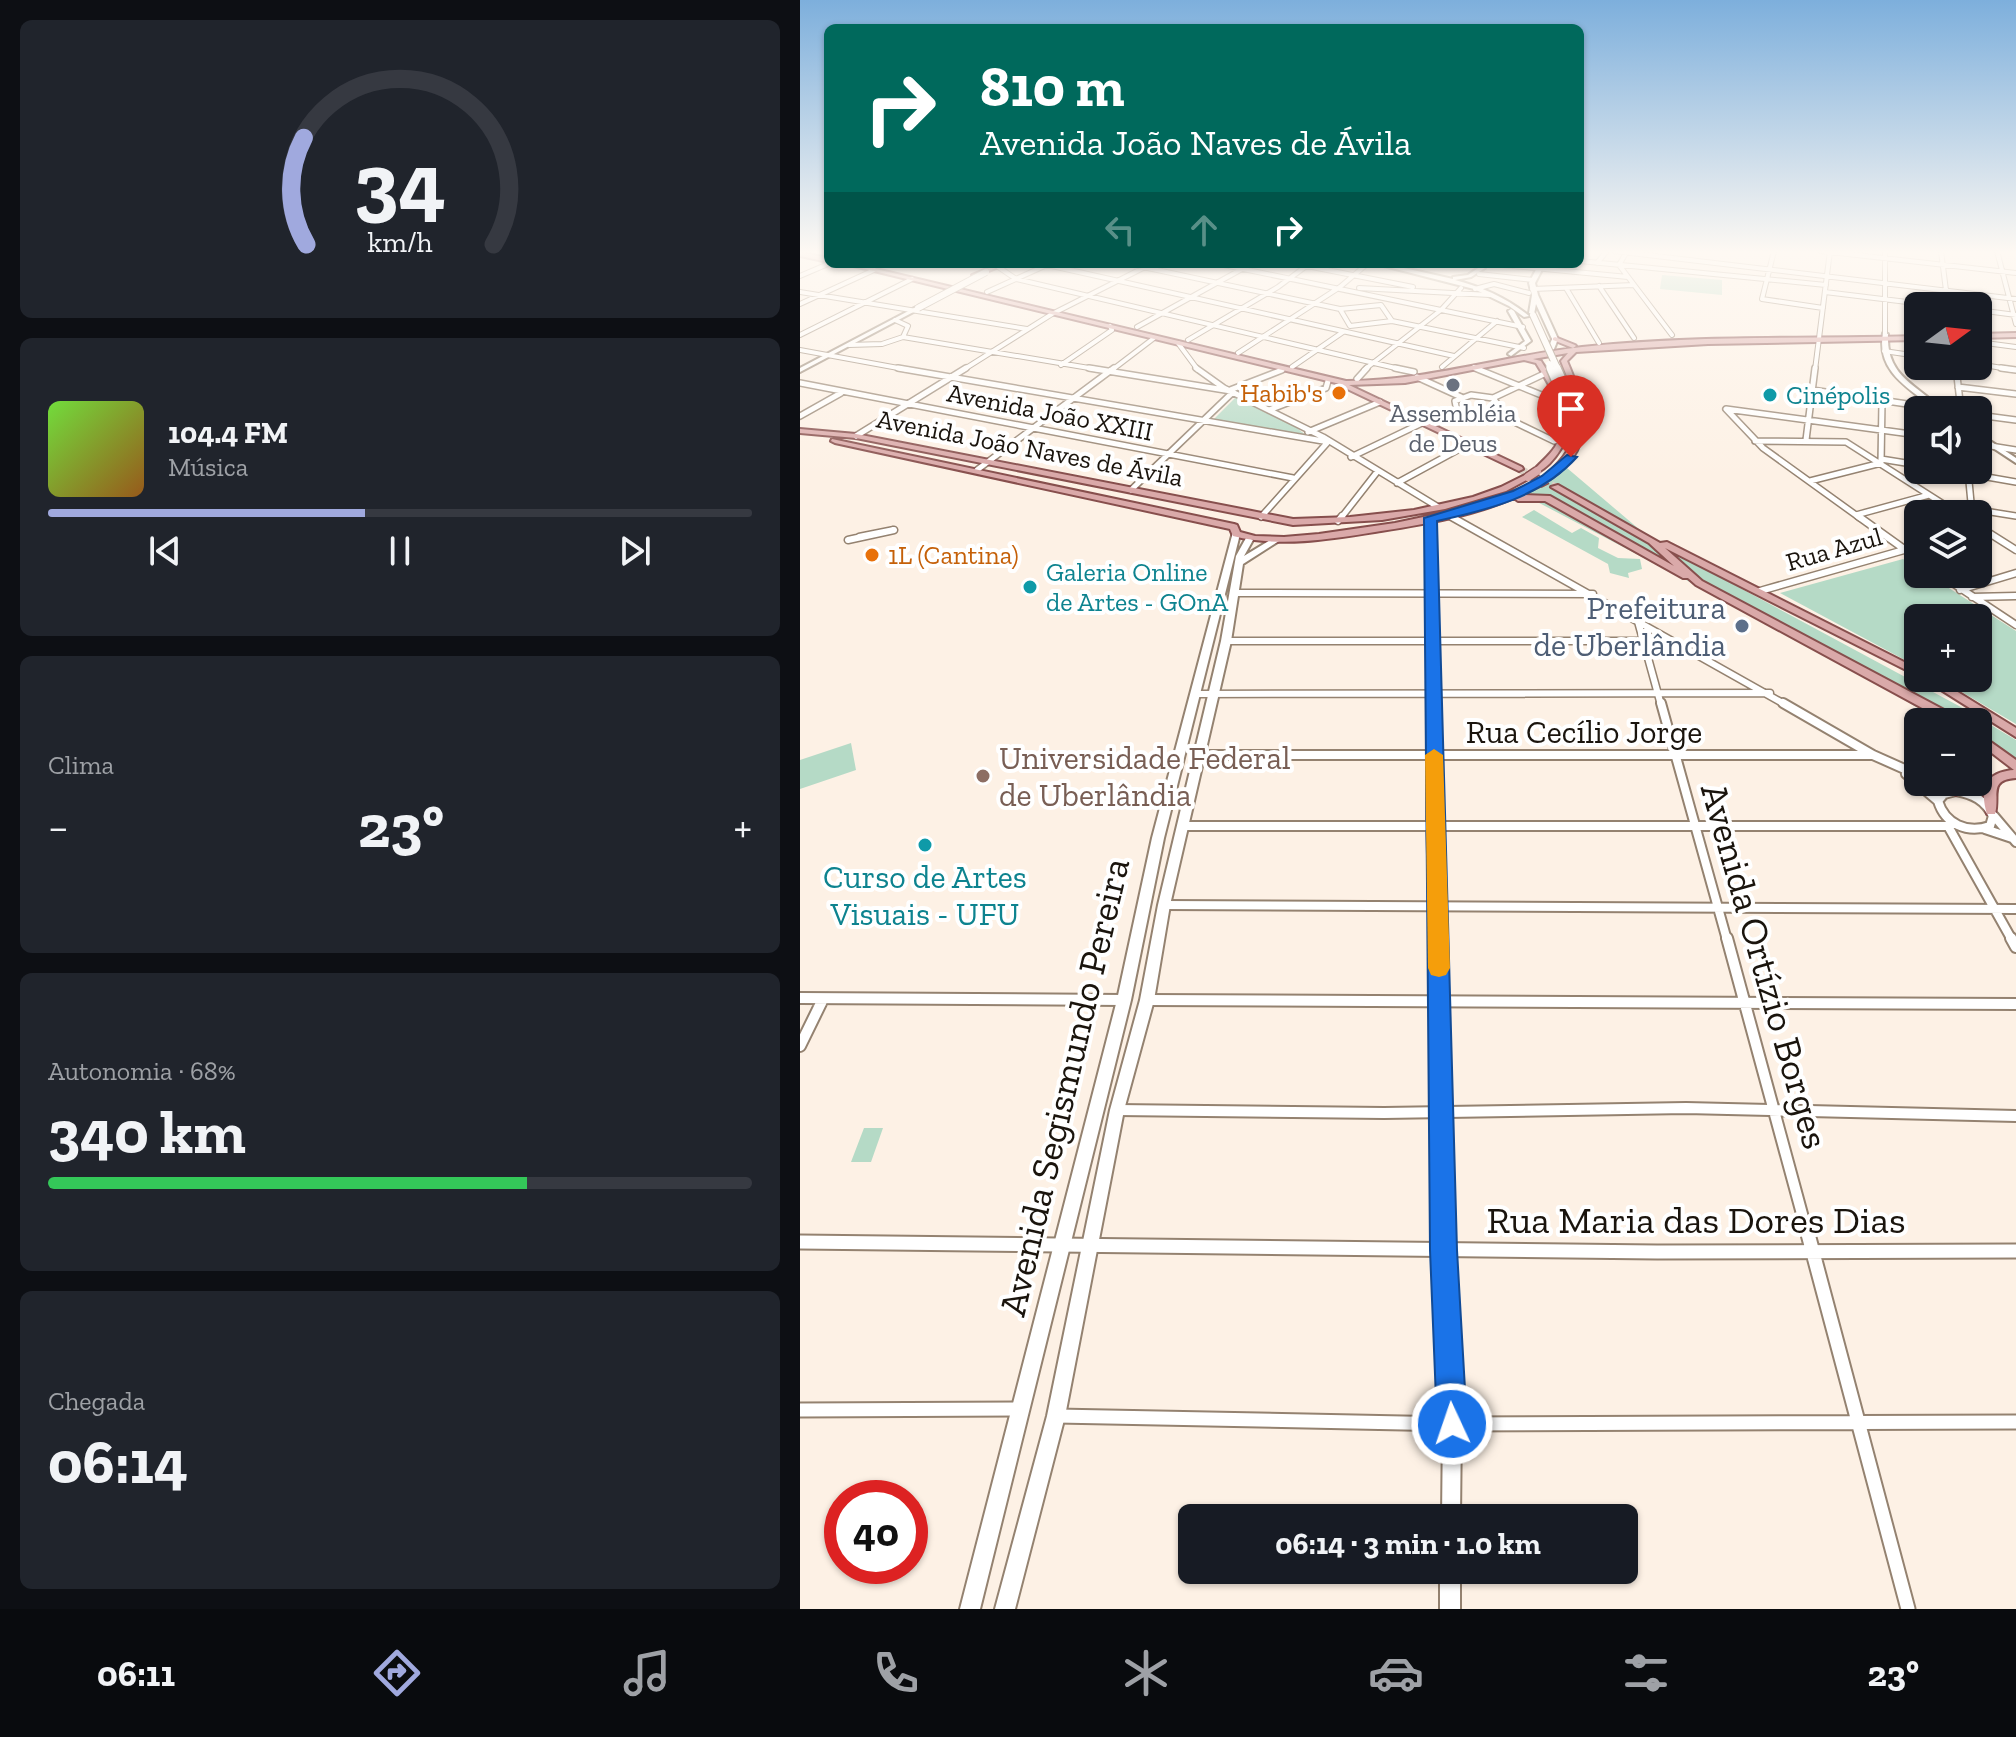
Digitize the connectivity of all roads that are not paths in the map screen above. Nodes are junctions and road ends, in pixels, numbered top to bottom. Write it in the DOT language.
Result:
graph roads {
  1 [pos="884,326"];
  2 [pos="908,326"];
  3 [pos="1010,326"];
  4 [pos="1032,326"];
  5 [pos="1110,326"];
  6 [pos="1133,326"];
  7 [pos="1210,326"];
  8 [pos="1217,326"];
  9 [pos="1280,326"];
  10 [pos="1317,326"];
  11 [pos="1350,326"];
  12 [pos="1420,326"];
  13 [pos="1491,326"];
  14 [pos="1514,326"];
  15 [pos="1522,326"];
  16 [pos="1535,326"];
  17 [pos="1549,326"];
  18 [pos="1589,326"];
  19 [pos="1626,326"];
  20 [pos="1665,326"];
  21 [pos="1821,326"];
  22 [pos="1885,326"];
  23 [pos="1137,327"];
  24 [pos="1027,329"];
  25 [pos="1524,329"];
  26 [pos="2016,329"];
  27 [pos="1343,332"];
  28 [pos="1992,333"];
  29 [pos="1672,335"];
  30 [pos="1554,336"];
  31 [pos="903,337"];
  32 [pos="1263,337"];
  33 [pos="1154,338"];
  34 [pos="1476,338"];
  35 [pos="1634,338"];
  36 [pos="1819,338"];
  37 [pos="1904,339"];
  38 [pos="1188,340"];
  39 [pos="1992,340"];
  40 [pos="1178,343"];
  41 [pos="1599,343"];
  42 [pos="1885,343"];
  43 [pos="1397,344"];
  44 [pos="849,345"];
  45 [pos="1563,347"];
  46 [pos="2016,347"];
  47 [pos="1524,348"];
  48 [pos="1576,348"];
  49 [pos="1551,349"];
  50 [pos="800,350"];
  51 [pos="1317,350"];
  52 [pos="1904,350"];
  53 [pos="990,352"];
  54 [pos="1238,353"];
  55 [pos="829,355"];
  56 [pos="1454,356"];
  57 [pos="1514,356"];
  58 [pos="1540,357"];
  59 [pos="1373,362"];
  60 [pos="1061,365"];
  61 [pos="1293,366"];
  62 [pos="1992,366"];
  63 [pos="1442,367"];
  64 [pos="1474,367"];
  65 [pos="1567,369"];
  66 [pos="800,370"];
  67 [pos="1282,370"];
  68 [pos="2016,370"];
  69 [pos="1545,372"];
  70 [pos="1107,373"];
  71 [pos="1413,373"];
  72 [pos="950,377"];
  73 [pos="1358,379"];
  74 [pos="1957,380"];
  75 [pos="1332,382"];
  76 [pos="800,383"];
  77 [pos="1519,385"];
  78 [pos="1958,387"];
  79 [pos="1812,390"];
  80 [pos="1232,391"];
  81 [pos="841,392"];
  82 [pos="2016,394"];
  83 [pos="1922,396"];
  84 [pos="1959,396"];
  85 [pos="1461,397"];
  86 [pos="1493,398"];
  87 [pos="1565,399"];
  88 [pos="1072,400"];
  89 [pos="1882,401"];
  90 [pos="1380,402"];
  91 [pos="906,404"];
  92 [pos="1904,404"];
  93 [pos="1269,410"];
  94 [pos="1460,413"];
  95 [pos="1496,413"];
  96 [pos="800,416"];
  97 [pos="1992,417"];
  98 [pos="1809,418"];
  99 [pos="1580,419"];
  100 [pos="2016,420"];
  101 [pos="1203,423"];
  102 [pos="1422,423"];
  103 [pos="1434,426"];
  104 [pos="1032,428"];
  105 [pos="1881,429"];
  106 [pos="800,431"];
  107 [pos="1308,432"];
  108 [pos="1904,433"];
  109 [pos="856,436"];
  110 [pos="800,438"];
  111 [pos="1565,439"];
  112 [pos="1806,440"];
  113 [pos="1755,441"];
  114 [pos="1325,442"];
  115 [pos="1992,445"];
  116 [pos="1992,446"];
  117 [pos="1463,447"];
  118 [pos="1995,447"];
  119 [pos="2016,450"];
  120 [pos="1169,455"];
  121 [pos="1351,457"];
  122 [pos="969,459"];
  123 [pos="1881,461"];
  124 [pos="2016,461"];
  125 [pos="988,462"];
  126 [pos="1904,463"];
  127 [pos="955,465"];
  128 [pos="1540,469"];
  129 [pos="977,470"];
  130 [pos="1377,472"];
  131 [pos="1524,473"];
  132 [pos="1992,477"];
  133 [pos="1293,478"];
  134 [pos="1545,480"];
  135 [pos="1810,481"];
  136 [pos="2016,482"];
  137 [pos="1397,483"];
  138 [pos="1131,490"];
  139 [pos="1929,495"];
  140 [pos="1937,500"];
  141 [pos="1499,502"];
  142 [pos="1436,508"];
  143 [pos="1992,513"];
  144 [pos="1449,515"];
  145 [pos="1856,515"];
  146 [pos="2016,516"];
  147 [pos="1256,517"];
  148 [pos="1431,518"];
  149 [pos="1338,521"];
  150 [pos="1293,522"];
  151 [pos="1235,530"];
  152 [pos="1992,536"];
  153 [pos="859,537"];
  154 [pos="848,540"];
  155 [pos="1249,540"];
  156 [pos="1278,541"];
  157 [pos="1904,549"];
  158 [pos="1904,550"];
  159 [pos="2016,550"];
  160 [pos="1240,562"];
  161 [pos="2016,573"];
  162 [pos="1726,575"];
  163 [pos="1699,583"];
  164 [pos="1957,588"];
  165 [pos="1960,590"];
  166 [pos="1760,591"];
  167 [pos="1236,593"];
  168 [pos="1432,593"];
  169 [pos="1593,594"];
  170 [pos="1724,596"];
  171 [pos="2016,596"];
  172 [pos="1971,597"];
  173 [pos="1637,618"];
  174 [pos="1813,618"];
  175 [pos="2016,625"];
  176 [pos="1226,641"];
  177 [pos="1433,641"];
  178 [pos="1644,641"];
  179 [pos="1904,666"];
  180 [pos="1940,692"];
  181 [pos="1952,692"];
  182 [pos="1770,693"];
  183 [pos="1196,694"];
  184 [pos="1214,694"];
  185 [pos="1434,694"];
  186 [pos="1913,695"];
  187 [pos="1658,696"];
  188 [pos="1974,704"];
  189 [pos="1935,708"];
  190 [pos="1942,708"];
  191 [pos="2016,733"];
  192 [pos="1992,748"];
  193 [pos="1434,754"];
  194 [pos="1198,755"];
  195 [pos="1873,755"];
  196 [pos="1675,757"];
  197 [pos="1885,761"];
  198 [pos="2016,766"];
  199 [pos="1904,769"];
  200 [pos="2016,774"];
  201 [pos="1946,796"];
  202 [pos="1970,796"];
  203 [pos="1938,801"];
  204 [pos="1992,813"];
  205 [pos="1433,823"];
  206 [pos="1951,825"];
  207 [pos="1182,826"];
  208 [pos="1696,827"];
  209 [pos="1985,829"];
  210 [pos="2014,840"];
  211 [pos="1164,905"];
  212 [pos="1437,905"];
  213 [pos="1718,908"];
  214 [pos="2016,909"];
  215 [pos="1998,910"];
  216 [pos="2016,947"];
  217 [pos="800,998"];
  218 [pos="823,999"];
  219 [pos="1124,1000"];
  220 [pos="1147,1000"];
  221 [pos="1440,1001"];
  222 [pos="1745,1002"];
  223 [pos="2016,1004"];
  224 [pos="1115,1032"];
  225 [pos="1138,1033"];
  226 [pos="800,1046"];
  227 [pos="1117,1110"];
  228 [pos="1443,1111"];
  229 [pos="1775,1111"];
  230 [pos="2016,1116"];
  231 [pos="800,1242"];
  232 [pos="1063,1243"];
  233 [pos="1087,1245"];
  234 [pos="1811,1248"];
  235 [pos="1443,1250"];
  236 [pos="2016,1251"];
  237 [pos="1023,1409"];
  238 [pos="800,1410"];
  239 [pos="1056,1416"];
  240 [pos="1859,1422"];
  241 [pos="2016,1422"];
  242 [pos="1452,1424"];
  243 [pos="1451,1504"];
  244 [pos="1450,1584"];
  245 [pos="970,1609"];
  246 [pos="1005,1609"];
  247 [pos="1450,1609"];
  248 [pos="1908,1609"];
  1 -- 44 [label="main road"];
  2 -- 31 [label="street"];
  3 -- 24 [label="street"];
  4 -- 24 [label="street"];
  5 -- 33 [label="main road"];
  5 -- 60 [label="street"];
  6 -- 23 [label="main road"];
  7 -- 38 [label="street"];
  8 -- 32 [label="street"];
  9 -- 32 [label="street"];
  10 -- 27 [label="street"];
  11 -- 27 [label="street"];
  12 -- 34 [label="street"];
  12 -- 43 [label="street"];
  13 -- 34 [label="street"];
  14 -- 25 [label="street"];
  15 -- 25 [label="main road"];
  16 -- 87 [label="main road, bridge"];
  17 -- 30 [label="main road"];
  18 -- 41 [label="street"];
  19 -- 35 [label="street"];
  20 -- 29 [label="street"];
  21 -- 36 [label="street"];
  22 -- 42 [label="street"];
  23 -- 38 [label="main road"];
  24 -- 53 [label="street"];
  25 -- 30 [label="main road"];
  25 -- 47 [label="main road"];
  26 -- 28 [label="main road"];
  27 -- 43 [label="street"];
  27 -- 51 [label="street"];
  29 -- 35 [label="main road"];
  29 -- 36 [label="main road"];
  30 -- 48 [label="main road"];
  30 -- 49 [label="main road"];
  31 -- 44 [label="street"];
  31 -- 53 [label="street"];
  32 -- 51 [label="street"];
  32 -- 54 [label="street"];
  33 -- 40 [label="main road"];
  33 -- 70 [label="street"];
  34 -- 47 [label="street"];
  34 -- 56 [label="street"];
  35 -- 41 [label="main road"];
  36 -- 42 [label="main road"];
  36 -- 42 [label="main road"];
  36 -- 48 [label="main road"];
  36 -- 79 [label="street"];
  37 -- 42 [label="main road"];
  38 -- 54 [label="main road"];
  39 -- 46 [label="street"];
  40 -- 67 [label="main road"];
  40 -- 80 [label="street"];
  41 -- 48 [label="main road"];
  42 -- 52 [label="street"];
  42 -- 83 [label="main road"];
  43 -- 56 [label="street"];
  43 -- 59 [label="street"];
  44 -- 55 [label="main road"];
  45 -- 48 [label="main road"];
  45 -- 49 [label="main road"];
  45 -- 58 [label="main road"];
  47 -- 57 [label="main road"];
  48 -- 58 [label="main road"];
  48 -- 65 [label="main road"];
  49 -- 57 [label="main road"];
  49 -- 58 [label="main road"];
  50 -- 55 [label="street"];
  51 -- 59 [label="street"];
  51 -- 61 [label="street"];
  53 -- 60 [label="street"];
  53 -- 72 [label="street"];
  54 -- 61 [label="main road"];
  55 -- 66 [label="main road"];
  55 -- 72 [label="street"];
  56 -- 63 [label="street"];
  57 -- 58 [label="main road"];
  57 -- 63 [label="main road"];
  57 -- 64 [label="main road"];
  58 -- 69 [label="main road"];
  59 -- 71 [label="street"];
  59 -- 73 [label="street"];
  60 -- 70 [label="street"];
  61 -- 73 [label="main road"];
  62 -- 68 [label="street"];
  63 -- 71 [label="main road"];
  64 -- 71 [label="main road"];
  64 -- 77 [label="street"];
  65 -- 69 [label="main road"];
  65 -- 99 [label="main road"];
  67 -- 75 [label="main road"];
  67 -- 80 [label="street"];
  69 -- 77 [label="street"];
  69 -- 87 [label="main road"];
  70 -- 80 [label="street"];
  70 -- 88 [label="street"];
  71 -- 73 [label="main road"];
  71 -- 85 [label="street"];
  72 -- 88 [label="street"];
  72 -- 91 [label="street"];
  73 -- 75 [label="main road"];
  73 -- 103 [label="main road"];
  74 -- 78 [label="street"];
  75 -- 90 [label="main road"];
  75 -- 93 [label="street"];
  76 -- 81 [label="street, Avenida João XXIII"];
  77 -- 86 [label="street"];
  77 -- 87 [label="street"];
  78 -- 82 [label="street"];
  78 -- 84 [label="street"];
  79 -- 89 [label="street"];
  79 -- 98 [label="street"];
  80 -- 93 [label="street"];
  80 -- 101 [label="street"];
  81 -- 91 [label="street, Avenida João XXIII"];
  81 -- 96 [label="street"];
  85 -- 86 [label="street"];
  85 -- 94 [label="street"];
  86 -- 95 [label="street"];
  87 -- 99 [label="main road"];
  87 -- 111 [label="main road"];
  88 -- 101 [label="street"];
  88 -- 104 [label="street"];
  89 -- 92 [label="street"];
  89 -- 105 [label="street"];
  90 -- 102 [label="main road"];
  90 -- 107 [label="street"];
  91 -- 104 [label="street, Avenida João XXIII"];
  91 -- 109 [label="street"];
  93 -- 107 [label="street"];
  94 -- 95 [label="street"];
  94 -- 103 [label="street"];
  95 -- 111 [label="street"];
  97 -- 100 [label="street"];
  98 -- 105 [label="street"];
  98 -- 112 [label="street"];
  98 -- 113 [label="street"];
  99 -- 134 [label="main road"];
  101 -- 114 [label="street"];
  101 -- 120 [label="street"];
  102 -- 103 [label="main road"];
  102 -- 121 [label="street"];
  103 -- 117 [label="main road"];
  103 -- 128 [label="main road"];
  103 -- 131 [label="main road"];
  104 -- 120 [label="street, Avenida João XXIII"];
  104 -- 125 [label="street"];
  105 -- 108 [label="street"];
  105 -- 123 [label="street"];
  106 -- 109 [label="main road, Avenida João Naves de Ávila"];
  107 -- 114 [label="street"];
  109 -- 122 [label="main road, Avenida João Naves de Ávila"];
  110 -- 127 [label="main road, Avenida João Naves de Ávila"];
  111 -- 128 [label="main road"];
  112 -- 113 [label="street"];
  112 -- 123 [label="street"];
  113 -- 135 [label="street"];
  114 -- 121 [label="street"];
  114 -- 133 [label="street"];
  115 -- 118 [label="main road"];
  116 -- 118 [label="street"];
  117 -- 131 [label="main road"];
  117 -- 137 [label="street"];
  118 -- 119 [label="street"];
  118 -- 124 [label="main road"];
  120 -- 133 [label="street, Avenida João XXIII"];
  120 -- 138 [label="street"];
  121 -- 130 [label="street"];
  122 -- 125 [label="main road, Avenida João Naves de Ávila"];
  122 -- 127 [label="main road"];
  123 -- 126 [label="street"];
  123 -- 135 [label="street"];
  123 -- 139 [label="street"];
  125 -- 129 [label="street"];
  125 -- 138 [label="main road, Avenida João Naves de Ávila"];
  127 -- 129 [label="main road, Avenida João Naves de Ávila"];
  128 -- 131 [label="main road, bridge"];
  129 -- 151 [label="main road, Avenida João Naves de Ávila"];
  130 -- 137 [label="street"];
  130 -- 149 [label="street"];
  131 -- 142 [label="main road"];
  132 -- 136 [label="street"];
  133 -- 147 [label="street"];
  134 -- 141 [label="main road"];
  134 -- 162 [label="main road"];
  135 -- 145 [label="street"];
  137 -- 142 [label="street"];
  138 -- 147 [label="main road, Avenida João Naves de Ávila"];
  139 -- 140 [label="street"];
  139 -- 145 [label="street"];
  141 -- 144 [label="main road"];
  141 -- 163 [label="main road"];
  142 -- 148 [label="main road"];
  142 -- 149 [label="main road"];
  143 -- 146 [label="street"];
  144 -- 148 [label="main road"];
  144 -- 169 [label="street"];
  145 -- 157 [label="street"];
  147 -- 150 [label="main road, Avenida João Naves de Ávila"];
  147 -- 151 [label="main road"];
  148 -- 156 [label="main road"];
  148 -- 168 [label="main road"];
  149 -- 150 [label="main road"];
  150 -- 156 [label="main road"];
  151 -- 155 [label="main road, Avenida João Naves de Ávila"];
  151 -- 183 [label="main road, Avenida Segismundo Pereira"];
  152 -- 159 [label="street"];
  153 -- 153 [label="street"];
  153 -- 154 [label="street"];
  155 -- 156 [label="main road"];
  155 -- 160 [label="main road, Avenida Segismundo Pereira"];
  156 -- 160 [label="main road"];
  158 -- 166 [label="street, Rua Azul"];
  160 -- 167 [label="main road, Avenida Segismundo Pereira"];
  161 -- 165 [label="street"];
  162 -- 163 [label="main road"];
  162 -- 166 [label="main road"];
  163 -- 170 [label="main road"];
  164 -- 165 [label="street"];
  165 -- 172 [label="street"];
  166 -- 174 [label="main road"];
  167 -- 168 [label="street"];
  167 -- 176 [label="main road, Avenida Segismundo Pereira"];
  168 -- 169 [label="street"];
  168 -- 177 [label="main road"];
  169 -- 173 [label="street"];
  170 -- 174 [label="main road"];
  170 -- 186 [label="main road"];
  171 -- 172 [label="street"];
  172 -- 175 [label="street"];
  173 -- 178 [label="street, Avenida Ortízio Borges"];
  173 -- 182 [label="street"];
  174 -- 179 [label="main road"];
  176 -- 177 [label="street"];
  176 -- 184 [label="main road, Avenida Segismundo Pereira"];
  177 -- 178 [label="street"];
  177 -- 185 [label="main road"];
  178 -- 187 [label="street, Avenida Ortízio Borges"];
  180 -- 186 [label="main road"];
  181 -- 188 [label="main road"];
  182 -- 187 [label="street"];
  182 -- 195 [label="street"];
  183 -- 184 [label="street"];
  183 -- 219 [label="main road, Avenida Segismundo Pereira"];
  184 -- 185 [label="street"];
  184 -- 194 [label="main road, Avenida Segismundo Pereira"];
  185 -- 187 [label="street"];
  185 -- 193 [label="main road"];
  186 -- 189 [label="main road"];
  187 -- 196 [label="street, Avenida Ortízio Borges"];
  188 -- 190 [label="main road"];
  188 -- 191 [label="main road"];
  192 -- 198 [label="main road"];
  193 -- 194 [label="street, Rua Cecílio Jorge"];
  193 -- 196 [label="street, Rua Cecílio Jorge"];
  193 -- 205 [label="main road"];
  194 -- 207 [label="main road, Avenida Segismundo Pereira"];
  195 -- 196 [label="street, Rua Cecílio Jorge"];
  195 -- 197 [label="street"];
  196 -- 208 [label="street, Avenida Ortízio Borges"];
  197 -- 199 [label="street"];
  197 -- 203 [label="street"];
  200 -- 204 [label="main road"];
  201 -- 203 [label="street"];
  202 -- 204 [label="street"];
  203 -- 206 [label="street"];
  204 -- 209 [label="street"];
  204 -- 210 [label="street"];
  205 -- 207 [label="street"];
  205 -- 208 [label="street"];
  205 -- 212 [label="main road"];
  206 -- 208 [label="street"];
  206 -- 209 [label="street"];
  206 -- 215 [label="street"];
  207 -- 211 [label="main road, Avenida Segismundo Pereira"];
  208 -- 213 [label="street, Avenida Ortízio Borges"];
  209 -- 210 [label="street"];
  211 -- 212 [label="street"];
  211 -- 220 [label="main road, Avenida Segismundo Pereira"];
  212 -- 213 [label="street"];
  212 -- 221 [label="main road"];
  213 -- 215 [label="street"];
  213 -- 222 [label="street, Avenida Ortízio Borges"];
  214 -- 215 [label="street"];
  215 -- 216 [label="street"];
  217 -- 218 [label="street"];
  218 -- 219 [label="street"];
  218 -- 226 [label="street"];
  219 -- 224 [label="main road, Avenida Segismundo Pereira"];
  220 -- 221 [label="street"];
  220 -- 225 [label="main road, Avenida Segismundo Pereira"];
  221 -- 222 [label="street"];
  221 -- 228 [label="main road"];
  222 -- 223 [label="street"];
  222 -- 229 [label="street, Avenida Ortízio Borges"];
  224 -- 225 [label="main road"];
  224 -- 232 [label="main road, Avenida Segismundo Pereira"];
  225 -- 227 [label="main road, Avenida Segismundo Pereira"];
  227 -- 228 [label="street"];
  227 -- 233 [label="main road, Avenida Segismundo Pereira"];
  228 -- 229 [label="street"];
  228 -- 235 [label="main road"];
  229 -- 230 [label="street"];
  229 -- 234 [label="street, Avenida Ortízio Borges"];
  231 -- 232 [label="street, Rua Maria das Dores Dias"];
  232 -- 233 [label="street, Rua Maria das Dores Dias"];
  232 -- 237 [label="main road, Avenida Segismundo Pereira"];
  233 -- 235 [label="street, Rua Maria das Dores Dias"];
  233 -- 239 [label="main road, Avenida Segismundo Pereira"];
  234 -- 235 [label="street, Rua Maria das Dores Dias"];
  234 -- 236 [label="street, Rua Maria das Dores Dias"];
  234 -- 240 [label="street, Avenida Ortízio Borges"];
  235 -- 242 [label="main road"];
  237 -- 238 [label="street"];
  237 -- 245 [label="main road, Avenida Segismundo Pereira"];
  239 -- 242 [label="street"];
  239 -- 246 [label="main road, Avenida Segismundo Pereira"];
  240 -- 241 [label="street"];
  240 -- 242 [label="street"];
  240 -- 248 [label="street, Avenida Ortízio Borges"];
  242 -- 243 [label="main road"];
  244 -- 247 [label="main road"];
}
